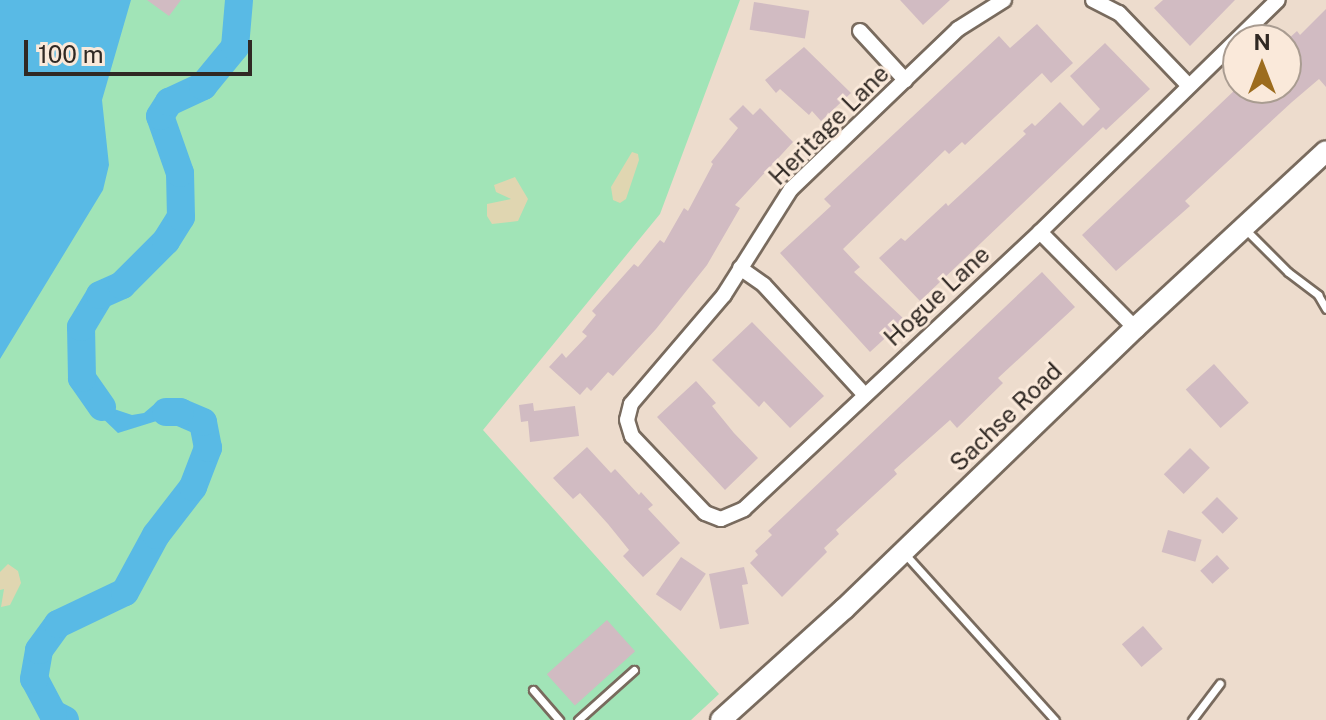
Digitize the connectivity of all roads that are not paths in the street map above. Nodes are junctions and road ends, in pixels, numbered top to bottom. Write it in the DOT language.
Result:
graph roads {
  1 [pos="1004,0"];
  2 [pos="1093,0"];
  3 [pos="1278,0"];
  4 [pos="860,31"];
  5 [pos="905,80"];
  6 [pos="1188,85"];
  7 [pos="1326,151"];
  8 [pos="1244,227"];
  9 [pos="1040,232"];
  10 [pos="740,268"];
  11 [pos="1326,309"];
  12 [pos="1135,328"];
  13 [pos="864,394"];
  14 [pos="627,420"];
  15 [pos="903,552"];
  16 [pos="634,670"];
  17 [pos="1220,683"];
  18 [pos="533,690"];
  19 [pos="559,720"];
  20 [pos="578,720"];
  21 [pos="721,720"];
  22 [pos="1055,720"];
  23 [pos="1192,720"];
  1 -- 5 [label="street, Heritage Lane"];
  2 -- 6 [label="street"];
  3 -- 6 [label="street, Hogue Lane"];
  4 -- 5 [label="street"];
  5 -- 10 [label="street, Heritage Lane"];
  6 -- 9 [label="street, Hogue Lane"];
  7 -- 8 [label="main road, Sachse Road"];
  8 -- 11 [label="lane"];
  8 -- 12 [label="main road, Sachse Road"];
  9 -- 12 [label="street"];
  9 -- 13 [label="street, Hogue Lane"];
  10 -- 13 [label="street"];
  10 -- 14 [label="street, Heritage Lane"];
  12 -- 15 [label="main road, Sachse Road"];
  13 -- 14 [label="street, Hogue Lane"];
  15 -- 21 [label="main road, Sachse Road"];
  15 -- 22 [label="lane"];
  16 -- 20 [label="lane"];
  17 -- 23 [label="lane"];
  18 -- 19 [label="lane"];
}
